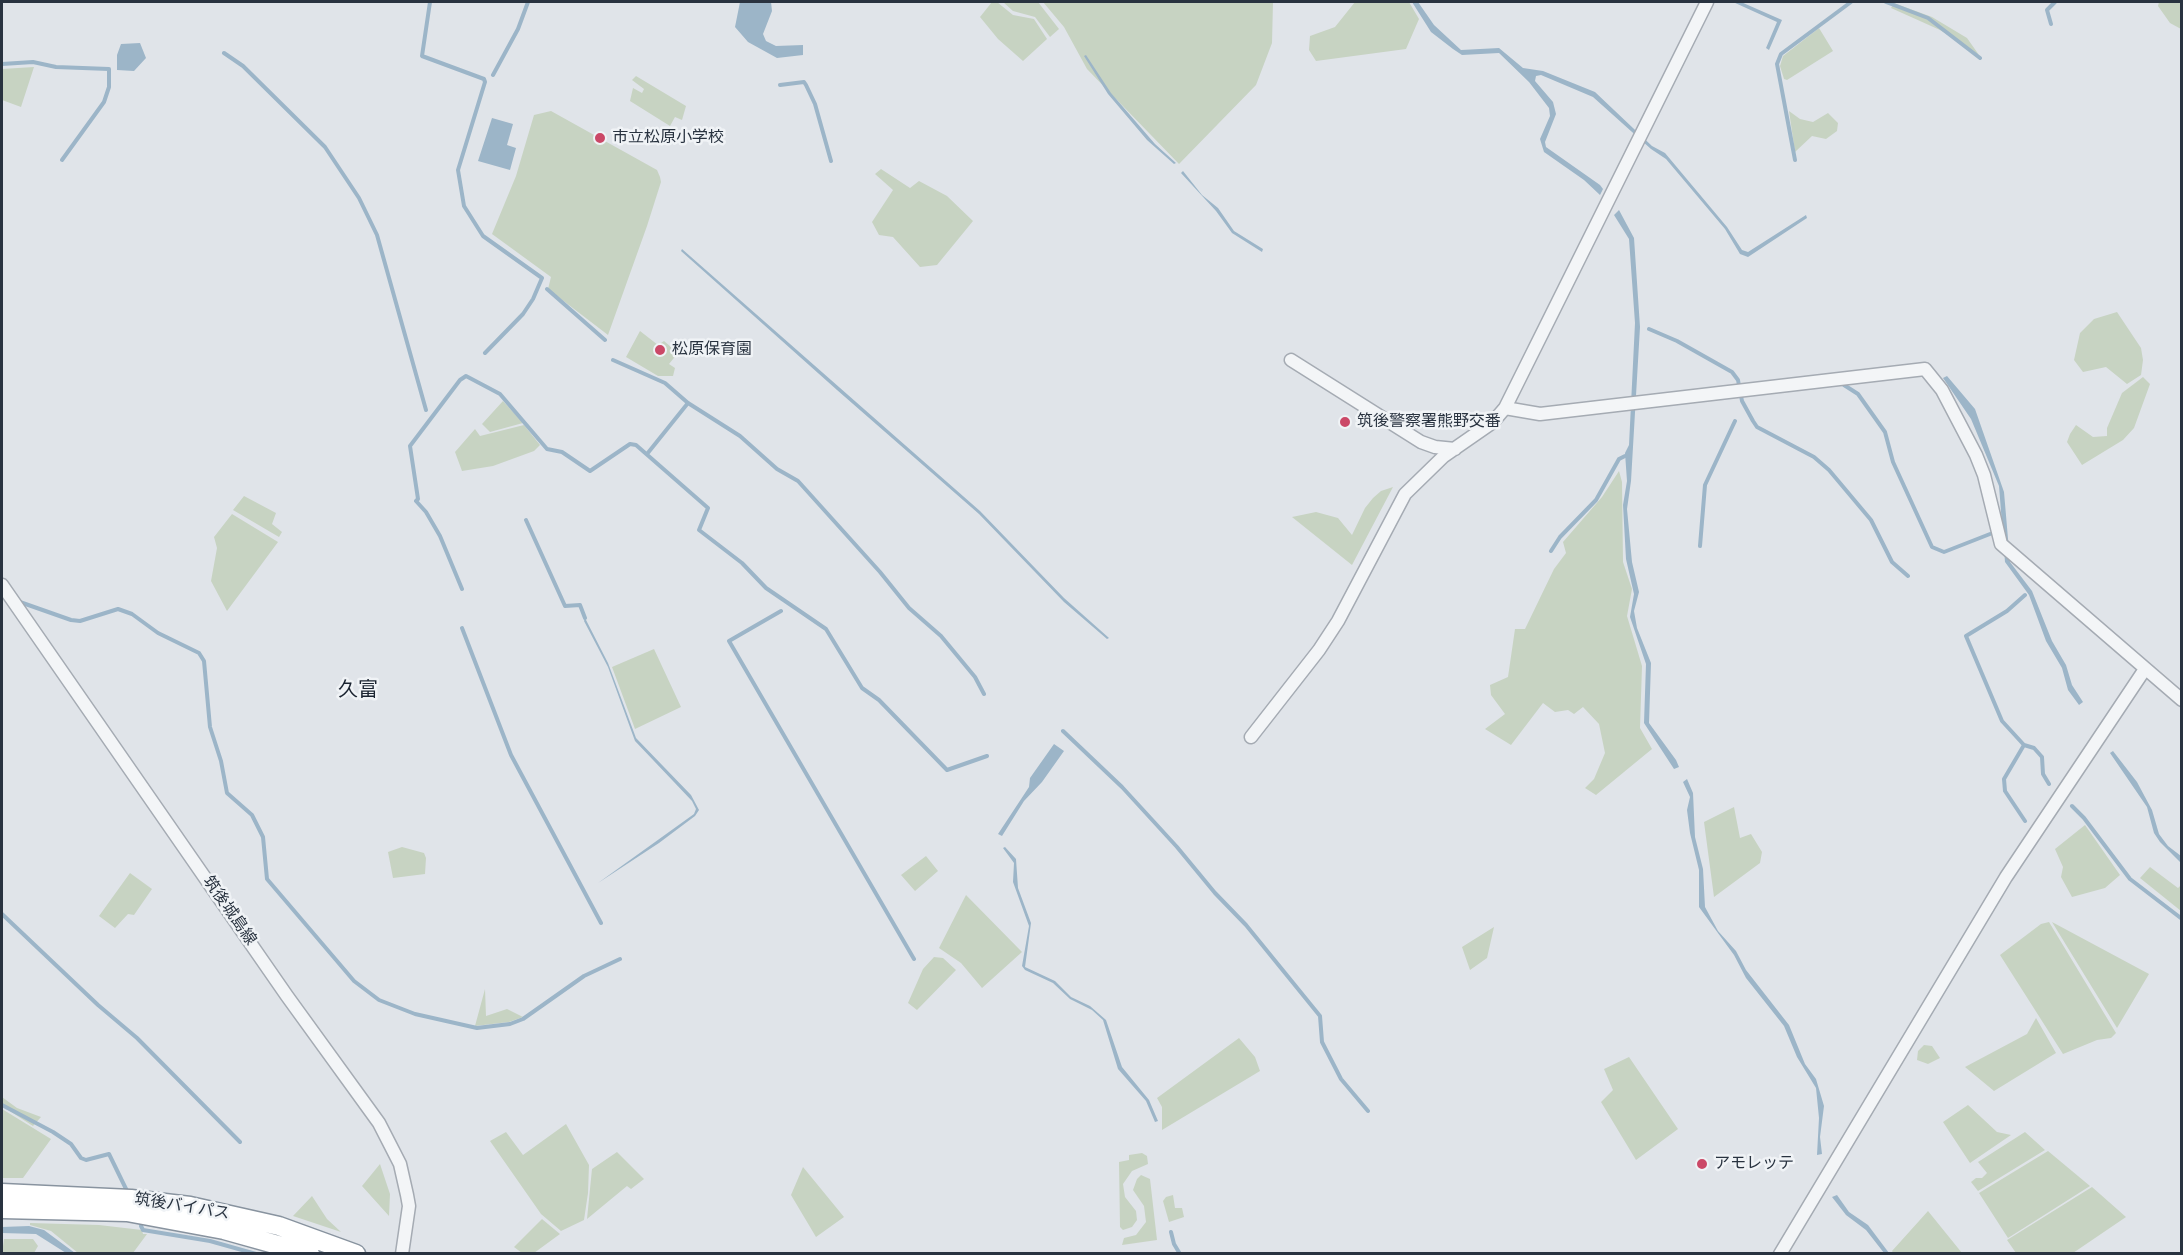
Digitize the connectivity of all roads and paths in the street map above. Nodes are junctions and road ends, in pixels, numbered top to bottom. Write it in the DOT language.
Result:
graph roads {
  1 [pos="1707,2"];
  2 [pos="1291,360"];
  3 [pos="1505,408"];
  4 [pos="1455,449"];
  5 [pos="2,585"];
  6 [pos="2145,669"];
  7 [pos="2181,700"];
  8 [pos="1251,737"];
  9 [pos="2,1193"];
  10 [pos="38,1201"];
  11 [pos="2,1209"];
  12 [pos="310,1254"];
  13 [pos="356,1254"];
  14 [pos="402,1254"];
  15 [pos="1780,1254"];
  1 -- 3 [label="street"];
  2 -- 4 [label="street"];
  3 -- 4 [label="street"];
  3 -- 6 [label="street"];
  4 -- 8 [label="street"];
  5 -- 14 [label="street, 筑後城島線"];
  6 -- 7 [label="street"];
  6 -- 15 [label="street"];
  9 -- 10 [label="highway, 筑後バイパス"];
  10 -- 11 [label="highway, 筑後バイパス"];
  10 -- 12 [label="highway, 筑後バイパス"];
  10 -- 13 [label="highway, 筑後バイパス"];
}
